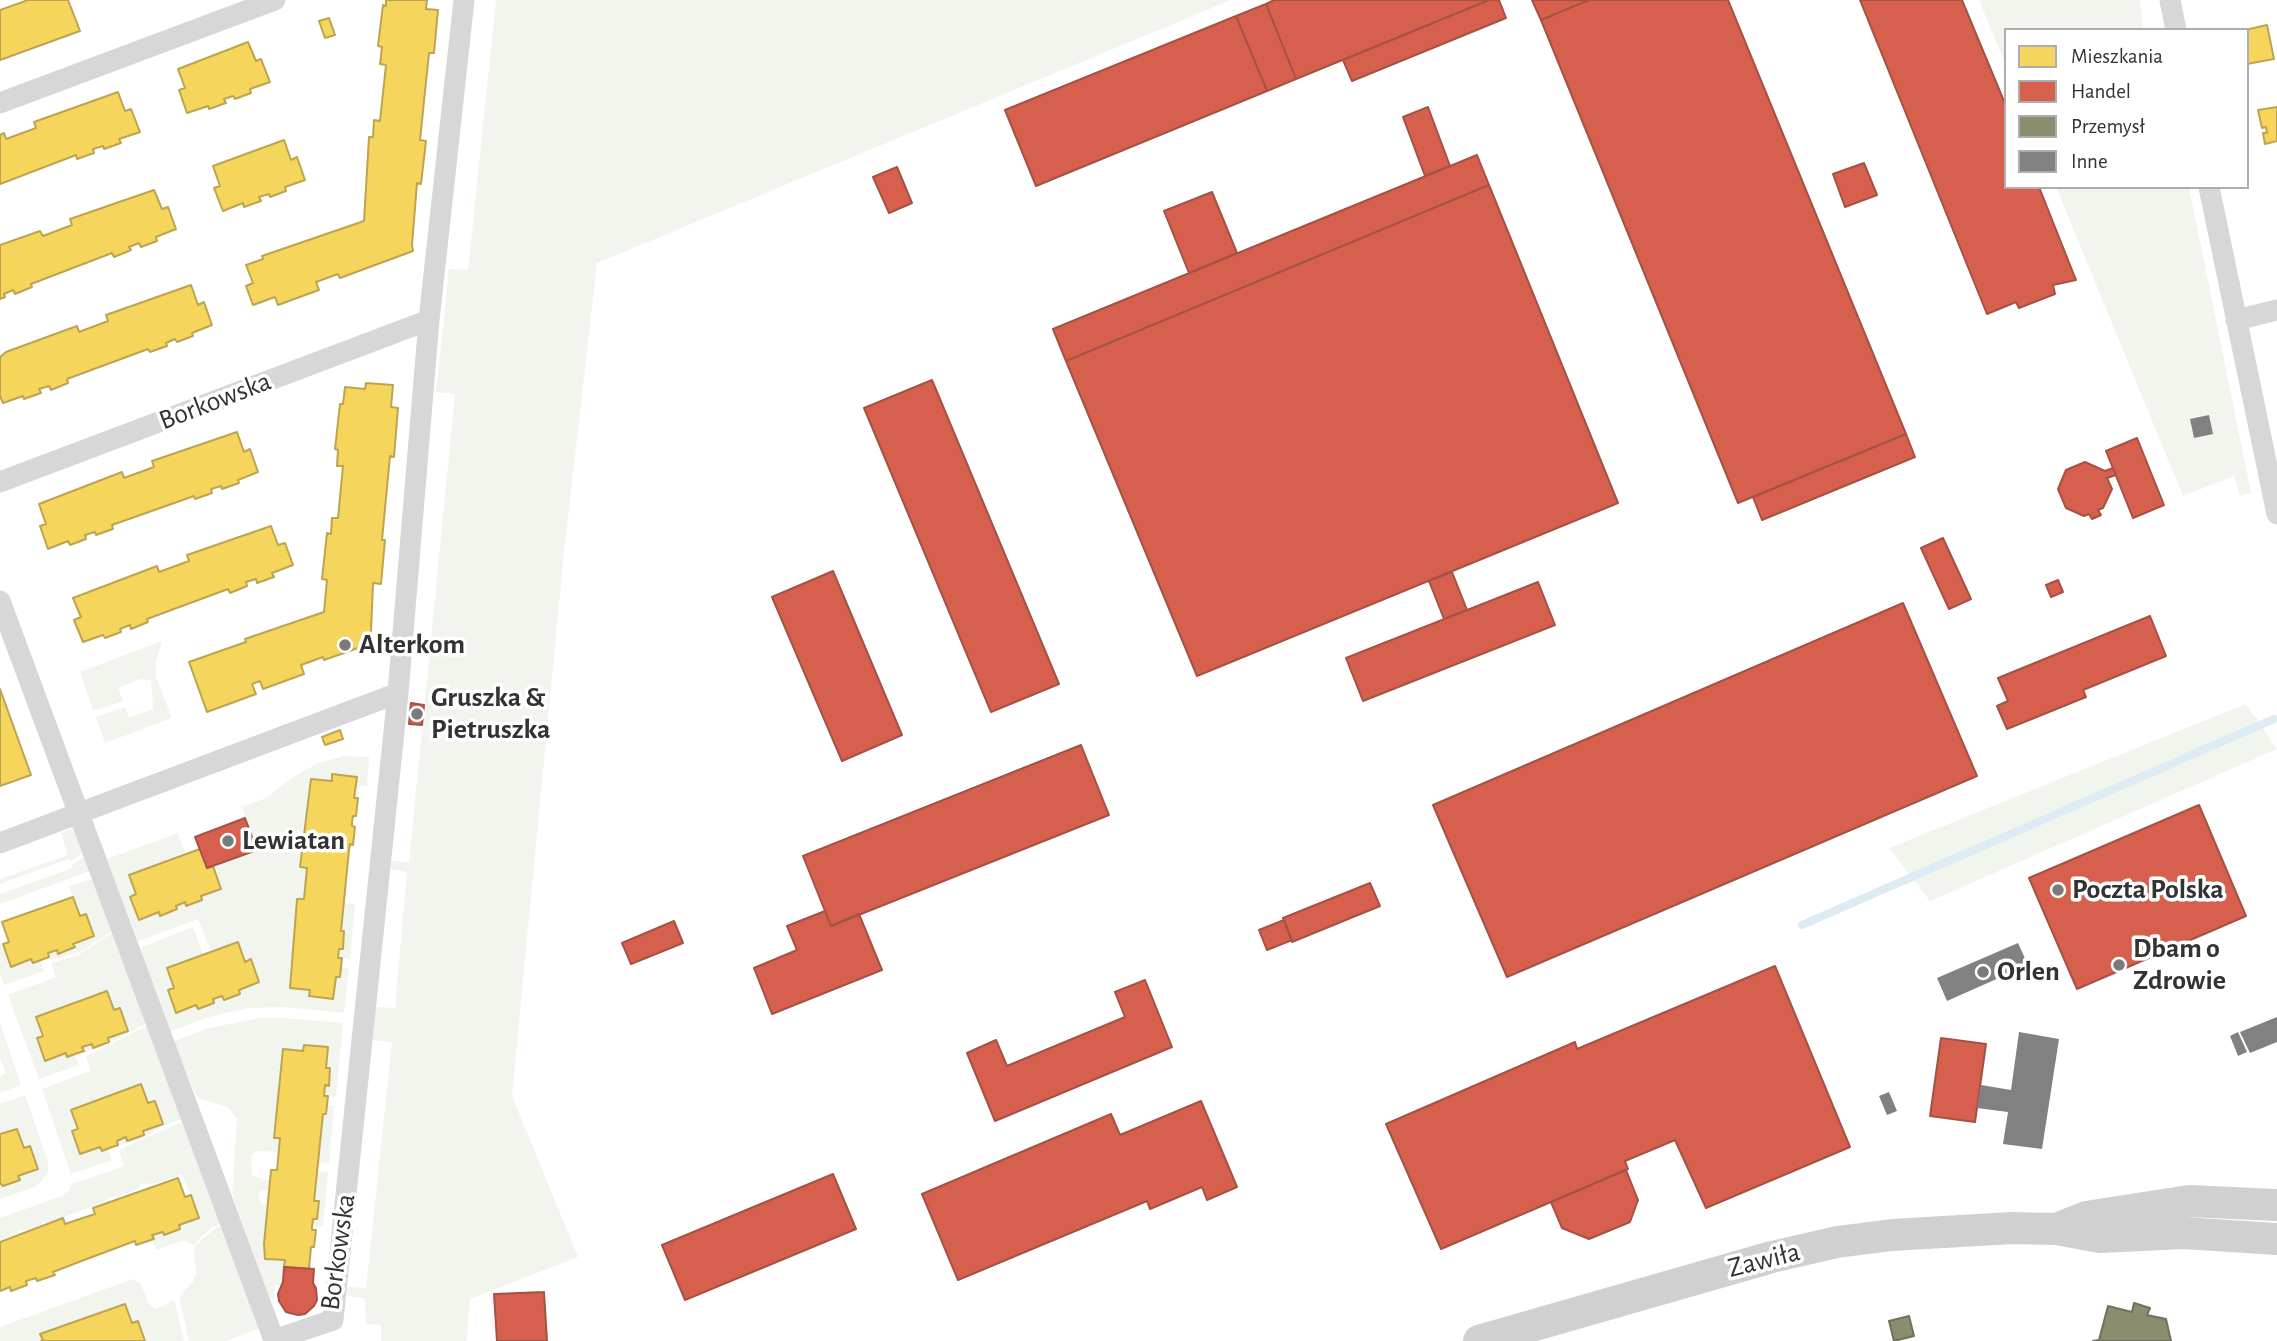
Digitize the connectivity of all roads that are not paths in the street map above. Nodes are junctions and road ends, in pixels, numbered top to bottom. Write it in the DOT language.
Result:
graph roads {
  1 [pos="275,0"];
  2 [pos="464,0"];
  3 [pos="2171,0"];
  4 [pos="2176,28"];
  5 [pos="0,103"];
  6 [pos="2209,189"];
  7 [pos="2277,310"];
  8 [pos="429,320"];
  9 [pos="2236,320"];
  10 [pos="0,482"];
  11 [pos="2277,514"];
  12 [pos="0,601"];
  13 [pos="398,693"];
  14 [pos="80,815"];
  15 [pos="0,843"];
  16 [pos="2277,1205"];
  17 [pos="2056,1229"];
  18 [pos="2277,1239"];
  19 [pos="1479,1341"];
  1 -- 5 [label="street"];
  2 -- 8 [label="street, Borkowska"];
  3 -- 4 [label="street"];
  6 -- 9 [label="street"];
  7 -- 9 [label="street"];
  8 -- 10 [label="street, Borkowska"];
  8 -- 13 [label="street, Borkowska"];
  9 -- 11 [label="street"];
  12 -- 14 [label="street, Borkowska"];
  13 -- 14 [label="street"];
  13 -- 14 [label="street, Borkowska"];
  14 -- 15 [label="street"];
  16 -- 17 [label="street, Zawiła"];
  17 -- 18 [label="street, Zawiła"];
  17 -- 19 [label="street, Zawiła"];
}
